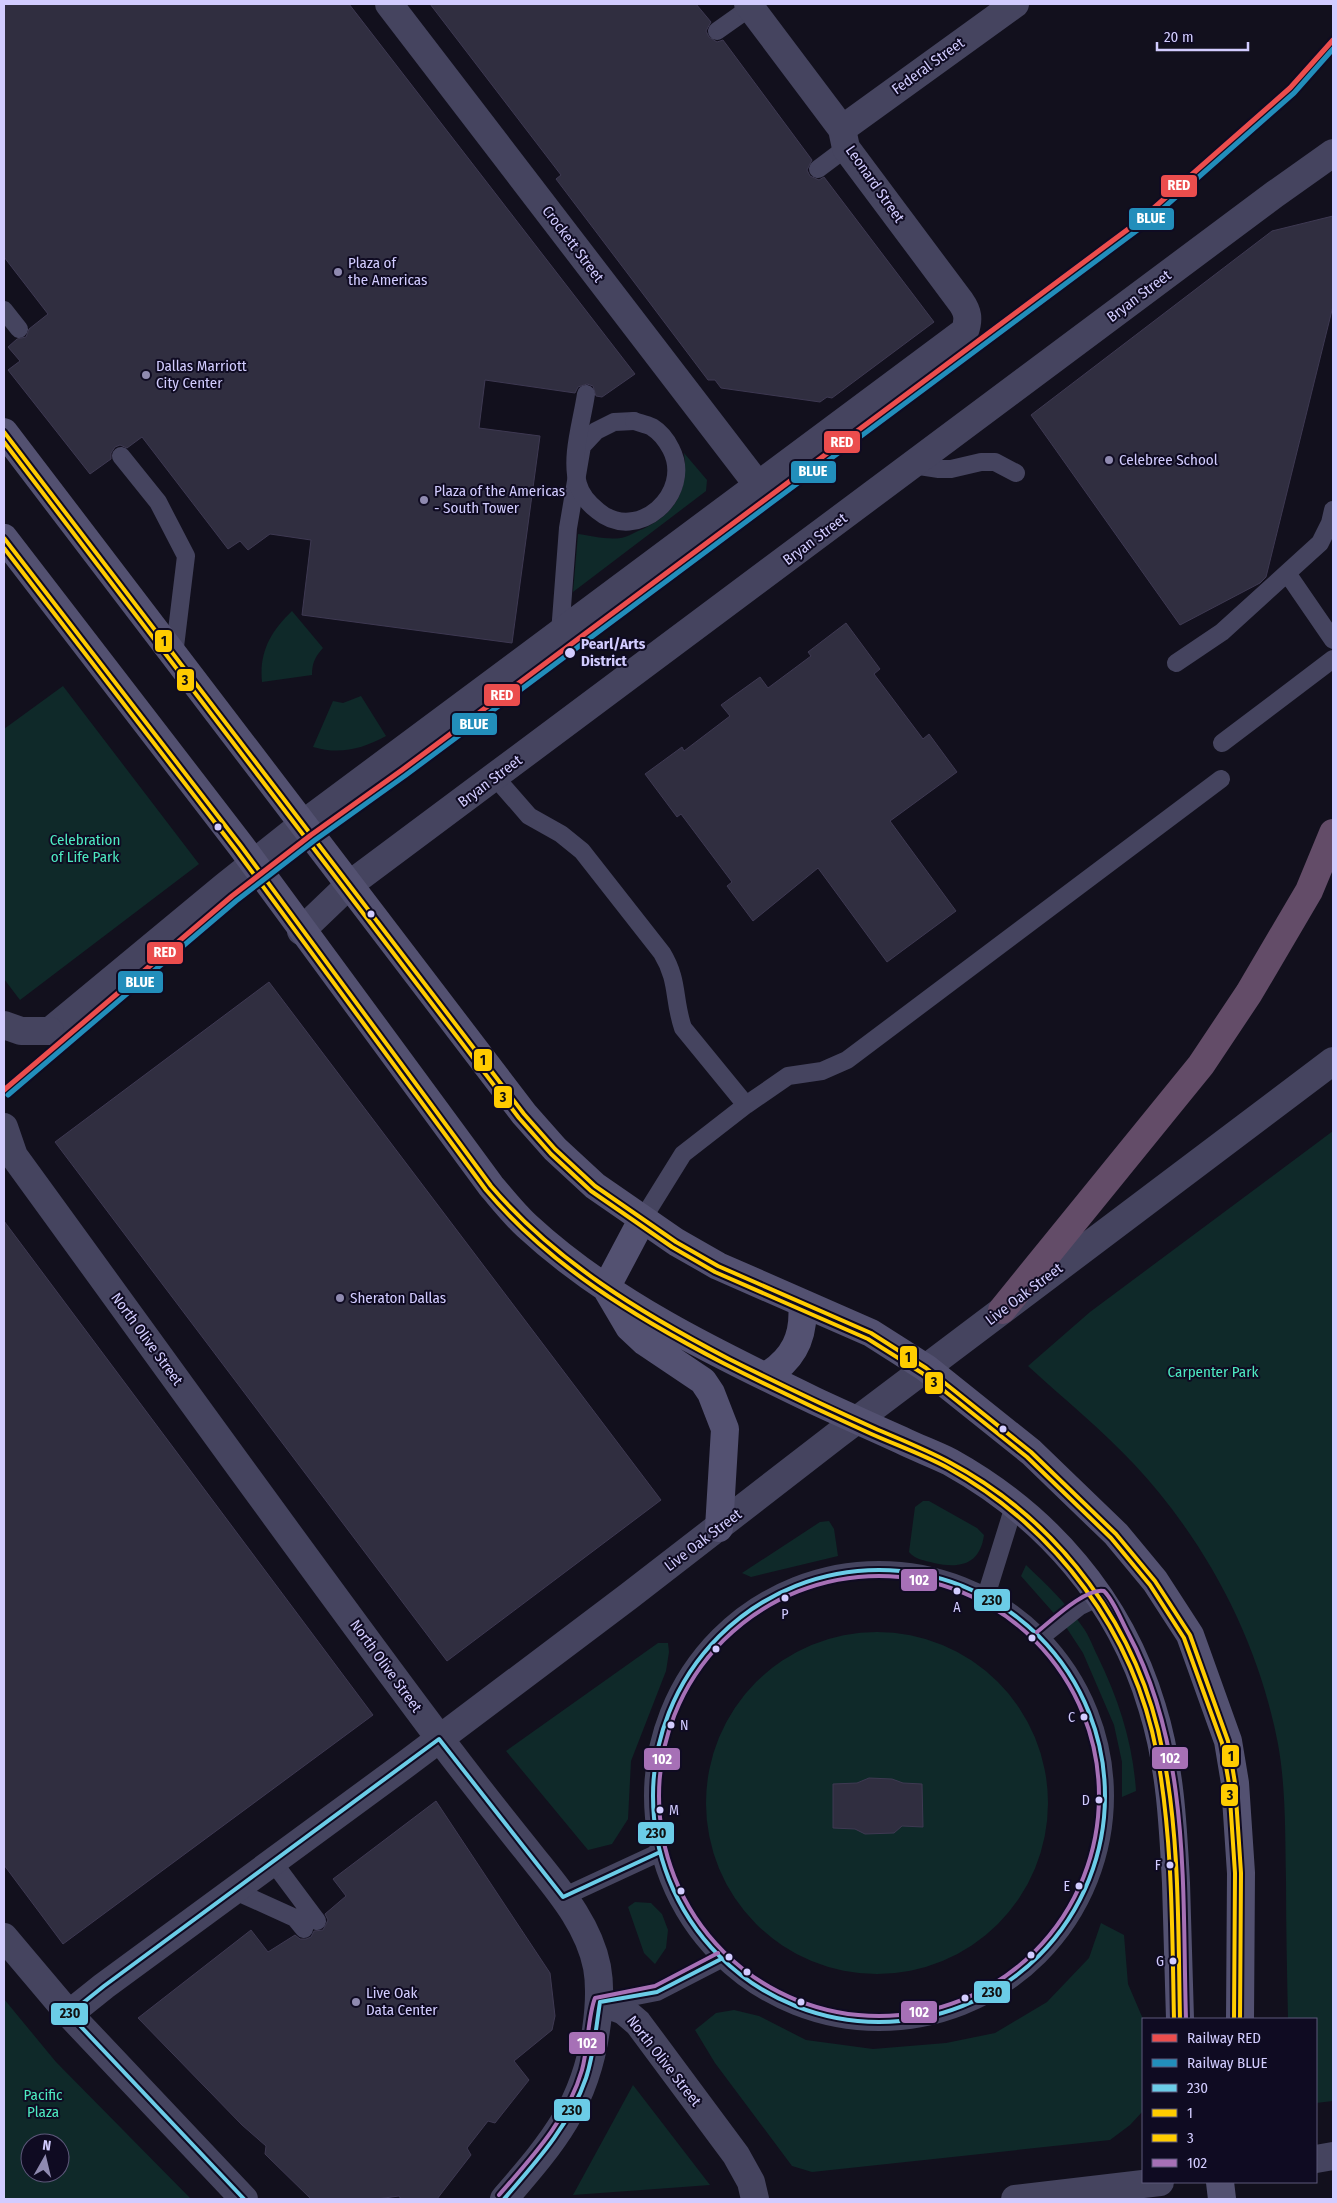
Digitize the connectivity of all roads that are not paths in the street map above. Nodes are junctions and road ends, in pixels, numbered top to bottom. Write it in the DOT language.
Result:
graph roads {
  1 [pos="389,4"];
  2 [pos="1015,4"];
  3 [pos="749,5"];
  4 [pos="717,30"];
  5 [pos="844,139"];
  6 [pos="1333,153"];
  7 [pos="818,169"];
  8 [pos="4,310"];
  9 [pos="19,329"];
  10 [pos="586,394"];
  11 [pos="4,432"];
  12 [pos="121,456"];
  13 [pos="913,465"];
  14 [pos="1016,473"];
  15 [pos="757,484"];
  16 [pos="1333,510"];
  17 [pos="4,538"];
  18 [pos="1287,573"];
  19 [pos="560,633"];
  20 [pos="1333,640"];
  21 [pos="174,656"];
  22 [pos="1333,659"];
  23 [pos="1176,663"];
  24 [pos="1222,743"];
  25 [pos="495,777"];
  26 [pos="1221,779"];
  27 [pos="304,824"];
  28 [pos="1333,833"];
  29 [pos="254,863"];
  30 [pos="349,885"];
  31 [pos="301,930"];
  32 [pos="4,1025"];
  33 [pos="1333,1061"];
  34 [pos="746,1105"];
  35 [pos="4,1126"];
  36 [pos="642,1220"];
  37 [pos="606,1288"];
  38 [pos="802,1304"];
  39 [pos="1002,1310"];
  40 [pos="926,1368"];
  41 [pos="766,1376"];
  42 [pos="858,1420"];
  43 [pos="1014,1506"];
  44 [pos="719,1528"];
  45 [pos="986,1596"];
  46 [pos="1101,1596"];
  47 [pos="1041,1637"];
  48 [pos="439,1738"];
  49 [pos="658,1853"];
  50 [pos="273,1862"];
  51 [pos="234,1890"];
  52 [pos="563,1897"];
  53 [pos="4,1937"];
  54 [pos="721,1959"];
  55 [pos="600,2002"];
  56 [pos="69,2014"];
  57 [pos="1180,2018"];
  58 [pos="1240,2018"];
  59 [pos="1333,2156"];
  60 [pos="1317,2159"];
  61 [pos="1151,2183"];
  62 [pos="1220,2183"];
  63 [pos="244,2199"];
  64 [pos="504,2199"];
  65 [pos="756,2199"];
  66 [pos="1015,2199"];
  67 [pos="1222,2199"];
  1 -- 15 [label="street, Crockett Street"];
  2 -- 5 [label="street, Federal Street"];
  3 -- 4 [label="lane"];
  3 -- 5 [label="street, Leonard Street"];
  5 -- 7 [label="lane"];
  5 -- 15 [label="street, Leonard Street"];
  6 -- 13 [label="street, Bryan Street"];
  8 -- 9 [label="lane"];
  10 -- 19 [label="lane, bridge"];
  11 -- 21 [label="main road"];
  12 -- 21 [label="lane"];
  13 -- 14 [label="lane"];
  13 -- 25 [label="street, Bryan Street"];
  15 -- 19 [label="street"];
  16 -- 18 [label="lane"];
  17 -- 29 [label="main road"];
  18 -- 20 [label="lane"];
  18 -- 23 [label="lane"];
  19 -- 27 [label="street"];
  21 -- 27 [label="main road"];
  22 -- 24 [label="lane"];
  25 -- 30 [label="street, Bryan Street"];
  25 -- 34 [label="lane"];
  26 -- 34 [label="lane"];
  27 -- 29 [label="street"];
  27 -- 30 [label="main road"];
  28 -- 39 [label="highway"];
  29 -- 31 [label="main road"];
  29 -- 32 [label="street"];
  30 -- 31 [label="street, Bryan Street"];
  30 -- 36 [label="main road"];
  31 -- 37 [label="main road"];
  33 -- 39 [label="street, Live Oak Street"];
  34 -- 36 [label="lane"];
  35 -- 48 [label="street, North Olive Street"];
  36 -- 37 [label="main road"];
  36 -- 38 [label="main road"];
  37 -- 41 [label="main road"];
  37 -- 44 [label="main road"];
  38 -- 40 [label="main road"];
  38 -- 41 [label="main road"];
  39 -- 40 [label="street, Live Oak Street"];
  40 -- 42 [label="street, Live Oak Street"];
  40 -- 58 [label="main road"];
  41 -- 42 [label="main road"];
  42 -- 43 [label="main road"];
  42 -- 44 [label="street, Live Oak Street"];
  43 -- 45 [label="lane"];
  43 -- 46 [label="main road"];
  44 -- 48 [label="street, Live Oak Street"];
  45 -- 47 [label="lane"];
  45 -- 49 [label="lane"];
  46 -- 47 [label="lane"];
  46 -- 57 [label="main road"];
  47 -- 54 [label="lane"];
  48 -- 50 [label="street, Live Oak Street"];
  48 -- 52 [label="street, North Olive Street"];
  49 -- 52 [label="lane"];
  49 -- 54 [label="lane"];
  50 -- 51 [label="street, Live Oak Street"];
  50 -- 51 [label="lane"];
  51 -- 56 [label="street, Live Oak Street"];
  52 -- 55 [label="street, North Olive Street"];
  53 -- 56 [label="street"];
  54 -- 55 [label="lane"];
  55 -- 64 [label="street"];
  55 -- 65 [label="street, North Olive Street"];
  56 -- 63 [label="street"];
  59 -- 60 [label="street"];
  61 -- 66 [label="street"];
  62 -- 67 [label="main road"];
}
